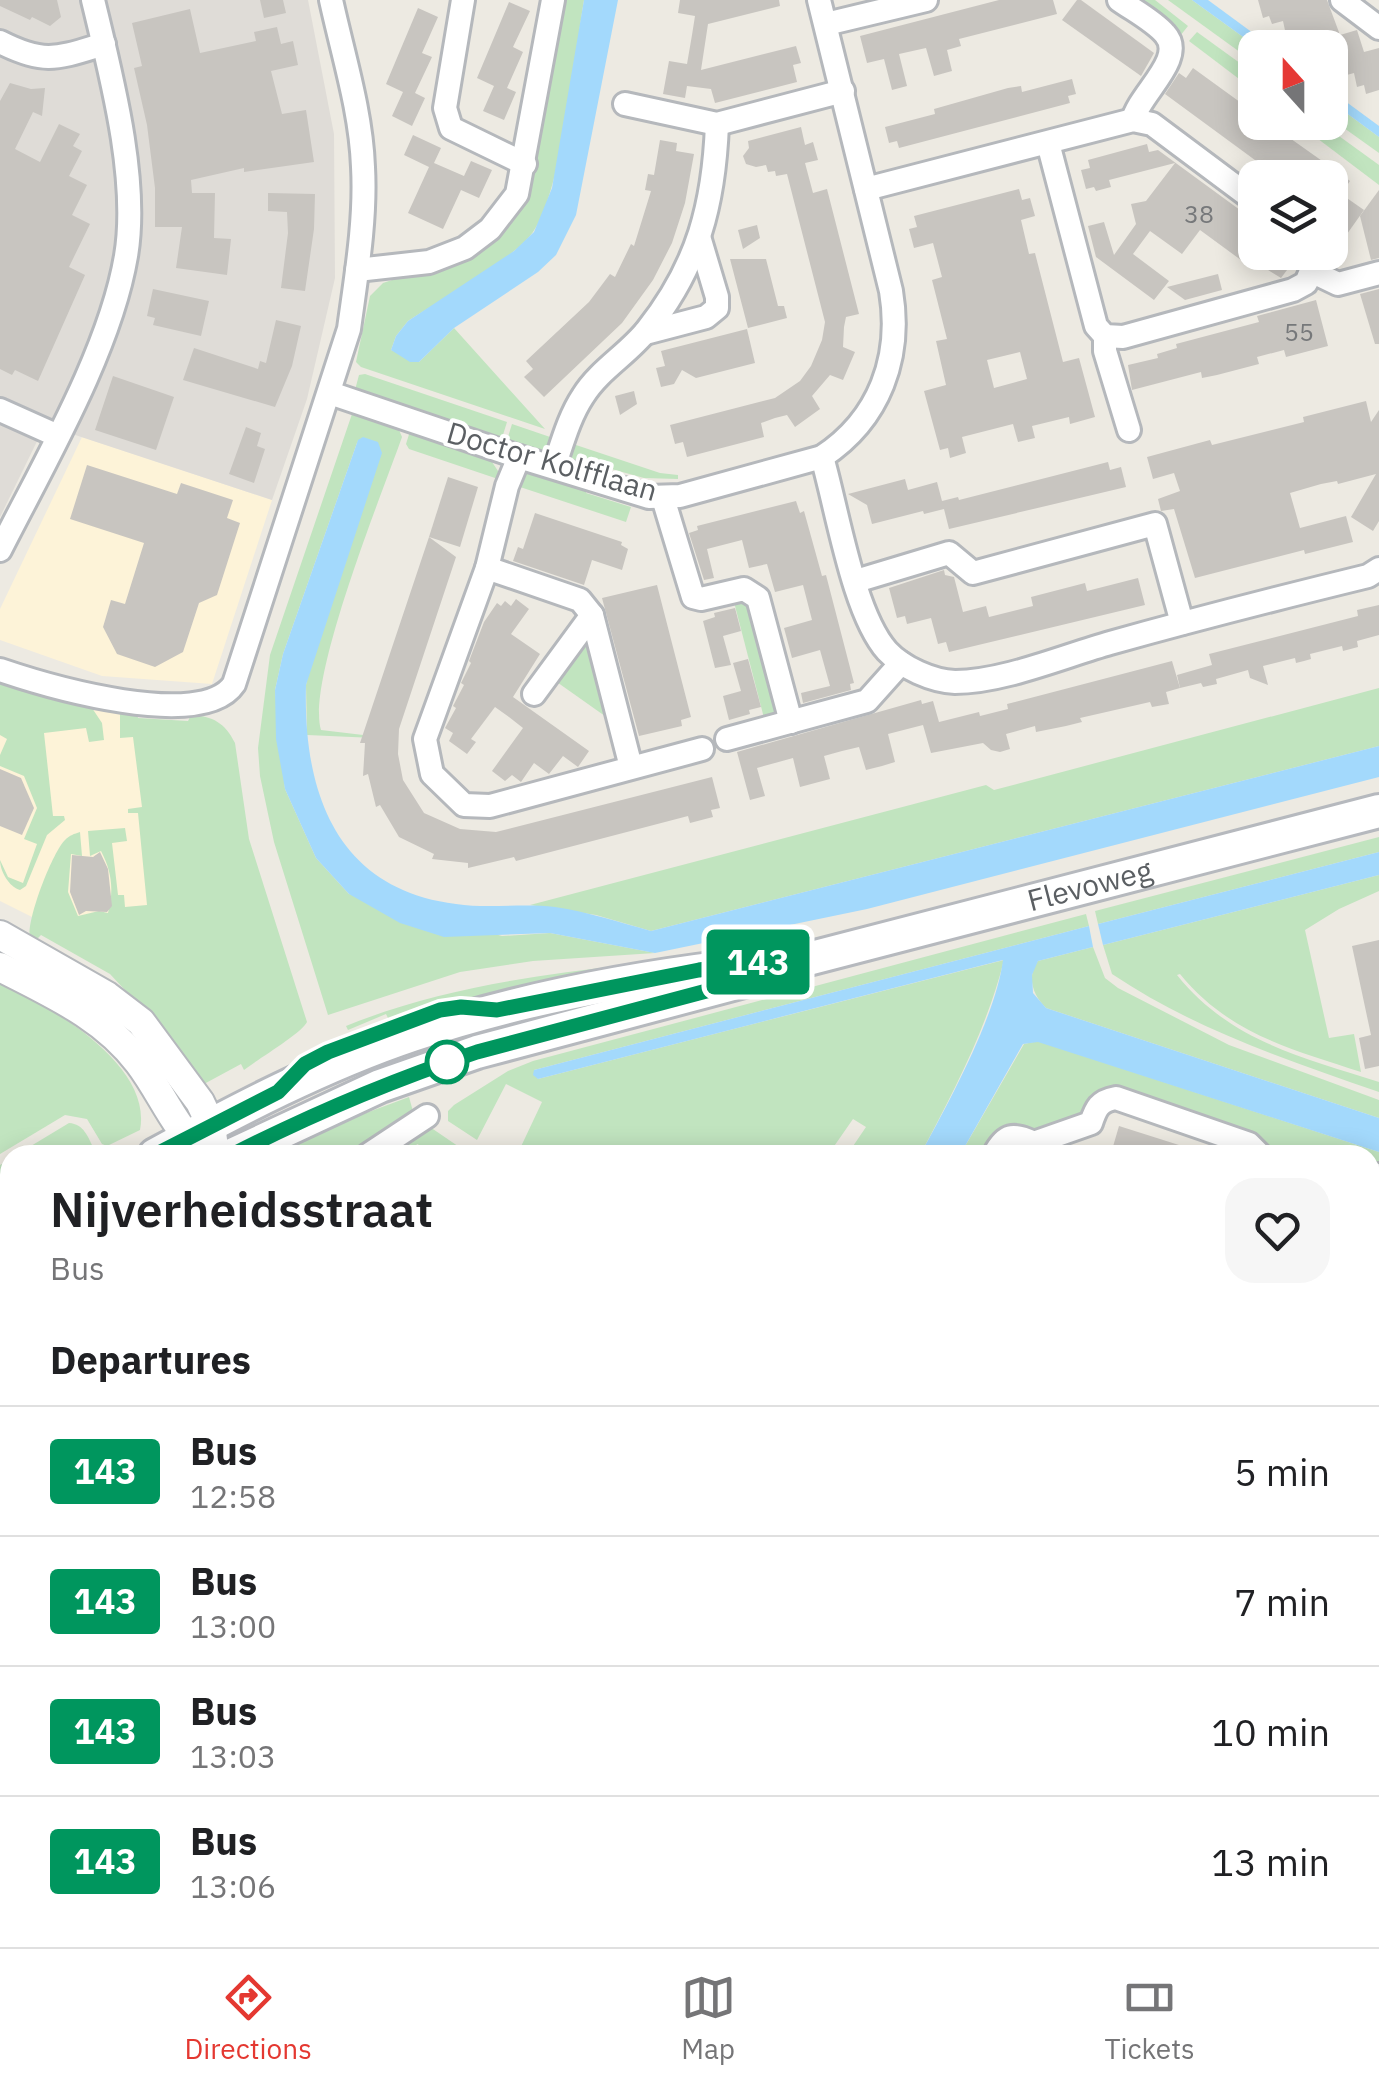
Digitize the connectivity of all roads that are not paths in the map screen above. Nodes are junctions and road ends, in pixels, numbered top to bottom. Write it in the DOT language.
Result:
graph roads {
  1 [pos="94,0"];
  2 [pos="331,0"];
  3 [pos="462,0"];
  4 [pos="553,0"];
  5 [pos="819,0"];
  6 [pos="926,0"];
  7 [pos="1118,0"];
  8 [pos="1342,0"];
  9 [pos="826,24"];
  10 [pos="1379,28"];
  11 [pos="0,42"];
  12 [pos="104,44"];
  13 [pos="843,91"];
  14 [pos="625,104"];
  15 [pos="1133,120"];
  16 [pos="717,124"];
  17 [pos="1048,144"];
  18 [pos="526,164"];
  19 [pos="1238,188"];
  20 [pos="866,189"];
  21 [pos="700,240"];
  22 [pos="357,270"];
  23 [pos="1308,270"];
  24 [pos="1320,270"];
  25 [pos="1379,273"];
  26 [pos="645,333"];
  27 [pos="1105,336"];
  28 [pos="330,392"];
  29 [pos="0,410"];
  30 [pos="1129,430"];
  31 [pos="58,436"];
  32 [pos="822,456"];
  33 [pos="519,457"];
  34 [pos="554,467"];
  35 [pos="663,498"];
  36 [pos="0,550"];
  37 [pos="487,568"];
  38 [pos="1379,570"];
  39 [pos="856,581"];
  40 [pos="592,615"];
  41 [pos="1182,622"];
  42 [pos="901,663"];
  43 [pos="0,670"];
  44 [pos="534,694"];
  45 [pos="791,722"];
  46 [pos="726,740"];
  47 [pos="702,749"];
  48 [pos="632,766"];
  49 [pos="1379,811"];
  50 [pos="0,936"];
  51 [pos="0,966"];
  52 [pos="726,976"];
  53 [pos="427,1116"];
  54 [pos="205,1143"];
  55 [pos="253,1145"];
  56 [pos="383,1145"];
  57 [pos="999,1145"];
  58 [pos="1250,1145"];
  1 -- 12 [label="street"];
  2 -- 22 [label="street"];
  3 -- 18 [label="street"];
  4 -- 18 [label="street"];
  5 -- 9 [label="street, Doctor Kolfflaan"];
  6 -- 9 [label="street"];
  7 -- 15 [label="street"];
  8 -- 10 [label="street"];
  9 -- 13 [label="street, Doctor Kolfflaan"];
  11 -- 12 [label="street"];
  12 -- 31 [label="street"];
  13 -- 16 [label="street"];
  13 -- 20 [label="street, Doctor Kolfflaan"];
  14 -- 16 [label="street"];
  15 -- 17 [label="street"];
  15 -- 19 [label="street"];
  16 -- 21 [label="street"];
  17 -- 20 [label="street"];
  17 -- 27 [label="street"];
  18 -- 22 [label="street"];
  20 -- 32 [label="street, Doctor Kolfflaan"];
  21 -- 26 [label="street"];
  21 -- 26 [label="street"];
  22 -- 28 [label="street"];
  23 -- 27 [label="street"];
  24 -- 25 [label="street"];
  26 -- 34 [label="street"];
  27 -- 30 [label="street"];
  28 -- 33 [label="street, Doctor Kolfflaan"];
  28 -- 43 [label="street"];
  29 -- 31 [label="street"];
  31 -- 36 [label="street"];
  32 -- 35 [label="street, Doctor Kolfflaan"];
  32 -- 39 [label="street"];
  33 -- 34 [label="street, Doctor Kolfflaan"];
  33 -- 37 [label="street"];
  34 -- 35 [label="street, Doctor Kolfflaan"];
  35 -- 45 [label="street"];
  37 -- 40 [label="street"];
  37 -- 48 [label="street"];
  38 -- 41 [label="street"];
  39 -- 41 [label="street"];
  39 -- 42 [label="street"];
  40 -- 44 [label="street"];
  40 -- 48 [label="street"];
  41 -- 42 [label="street"];
  42 -- 45 [label="street"];
  45 -- 46 [label="street"];
  47 -- 48 [label="street"];
  49 -- 52 [label="main road, Flevoweg"];
  50 -- 54 [label="street"];
  51 -- 54 [label="street"];
  52 -- 54 [label="main road, Flevoweg"];
  52 -- 55 [label="main road, Flevoweg"];
  53 -- 56 [label="street"];
  57 -- 58 [label="street"];
}
